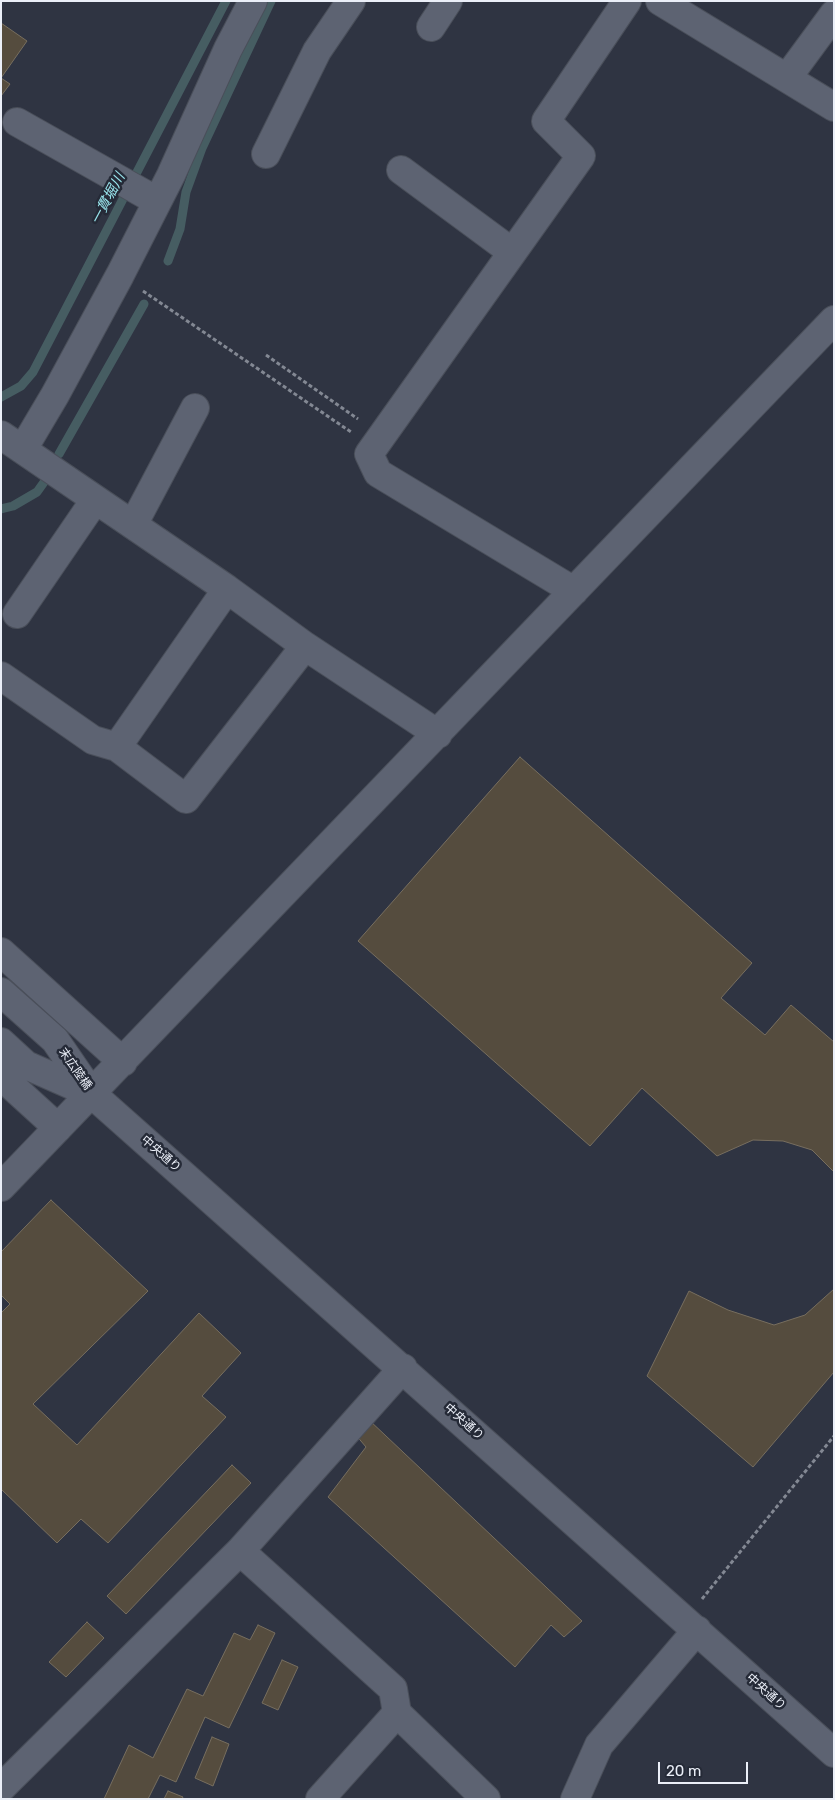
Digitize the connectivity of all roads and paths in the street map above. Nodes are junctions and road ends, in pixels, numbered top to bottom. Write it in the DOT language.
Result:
graph roads {
  1 [pos="253,1"];
  2 [pos="351,1"];
  3 [pos="448,1"];
  4 [pos="627,1"];
  5 [pos="660,1"];
  6 [pos="834,14"];
  7 [pos="431,27"];
  8 [pos="787,78"];
  9 [pos="834,107"];
  10 [pos="17,122"];
  11 [pos="266,154"];
  12 [pos="401,170"];
  13 [pos="151,197"];
  14 [pos="512,252"];
  15 [pos="120,275"];
  16 [pos="834,320"];
  17 [pos="266,355"];
  18 [pos="195,408"];
  19 [pos="12,442"];
  20 [pos="376,445"];
  21 [pos="96,500"];
  22 [pos="133,526"];
  23 [pos="227,589"];
  24 [pos="574,591"];
  25 [pos="17,614"];
  26 [pos="305,646"];
  27 [pos="1,676"];
  28 [pos="438,734"];
  29 [pos="117,747"];
  30 [pos="1,952"];
  31 [pos="1,992"];
  32 [pos="1,1042"];
  33 [pos="123,1062"];
  34 [pos="1,1076"];
  35 [pos="92,1094"];
  36 [pos="58,1128"];
  37 [pos="1,1187"];
  38 [pos="403,1368"];
  39 [pos="834,1436"];
  40 [pos="240,1551"];
  41 [pos="691,1625"];
  42 [pos="397,1713"];
  43 [pos="834,1753"];
  44 [pos="1,1788"];
  45 [pos="320,1799"];
  46 [pos="486,1799"];
  47 [pos="575,1799"];
  1 -- 13 [label="street"];
  2 -- 11 [label="street"];
  3 -- 7 [label="street"];
  4 -- 14 [label="street"];
  5 -- 8 [label="street"];
  6 -- 8 [label="street"];
  8 -- 9 [label="street"];
  10 -- 13 [label="street"];
  12 -- 14 [label="street"];
  13 -- 15 [label="street"];
  14 -- 20 [label="street"];
  15 -- 19 [label="street"];
  15 -- 20 [label="path"];
  16 -- 24 [label="street"];
  17 -- 20 [label="path"];
  18 -- 22 [label="street"];
  19 -- 21 [label="street"];
  20 -- 24 [label="street"];
  21 -- 22 [label="street"];
  21 -- 25 [label="street"];
  22 -- 23 [label="street"];
  23 -- 26 [label="street"];
  23 -- 29 [label="street"];
  24 -- 28 [label="street"];
  26 -- 28 [label="street"];
  26 -- 29 [label="street"];
  27 -- 29 [label="street"];
  28 -- 33 [label="street"];
  30 -- 33 [label="street"];
  31 -- 35 [label="street, 末広陸橋"];
  32 -- 35 [label="street, 末広陸橋"];
  33 -- 35 [label="street"];
  34 -- 36 [label="street"];
  35 -- 36 [label="street"];
  35 -- 38 [label="street, 中央通り"];
  36 -- 37 [label="street"];
  38 -- 40 [label="street"];
  38 -- 41 [label="street, 中央通り"];
  39 -- 41 [label="path"];
  40 -- 42 [label="street"];
  40 -- 44 [label="street"];
  41 -- 43 [label="street, 中央通り"];
  41 -- 47 [label="street"];
  42 -- 45 [label="street"];
  42 -- 46 [label="street"];
}
